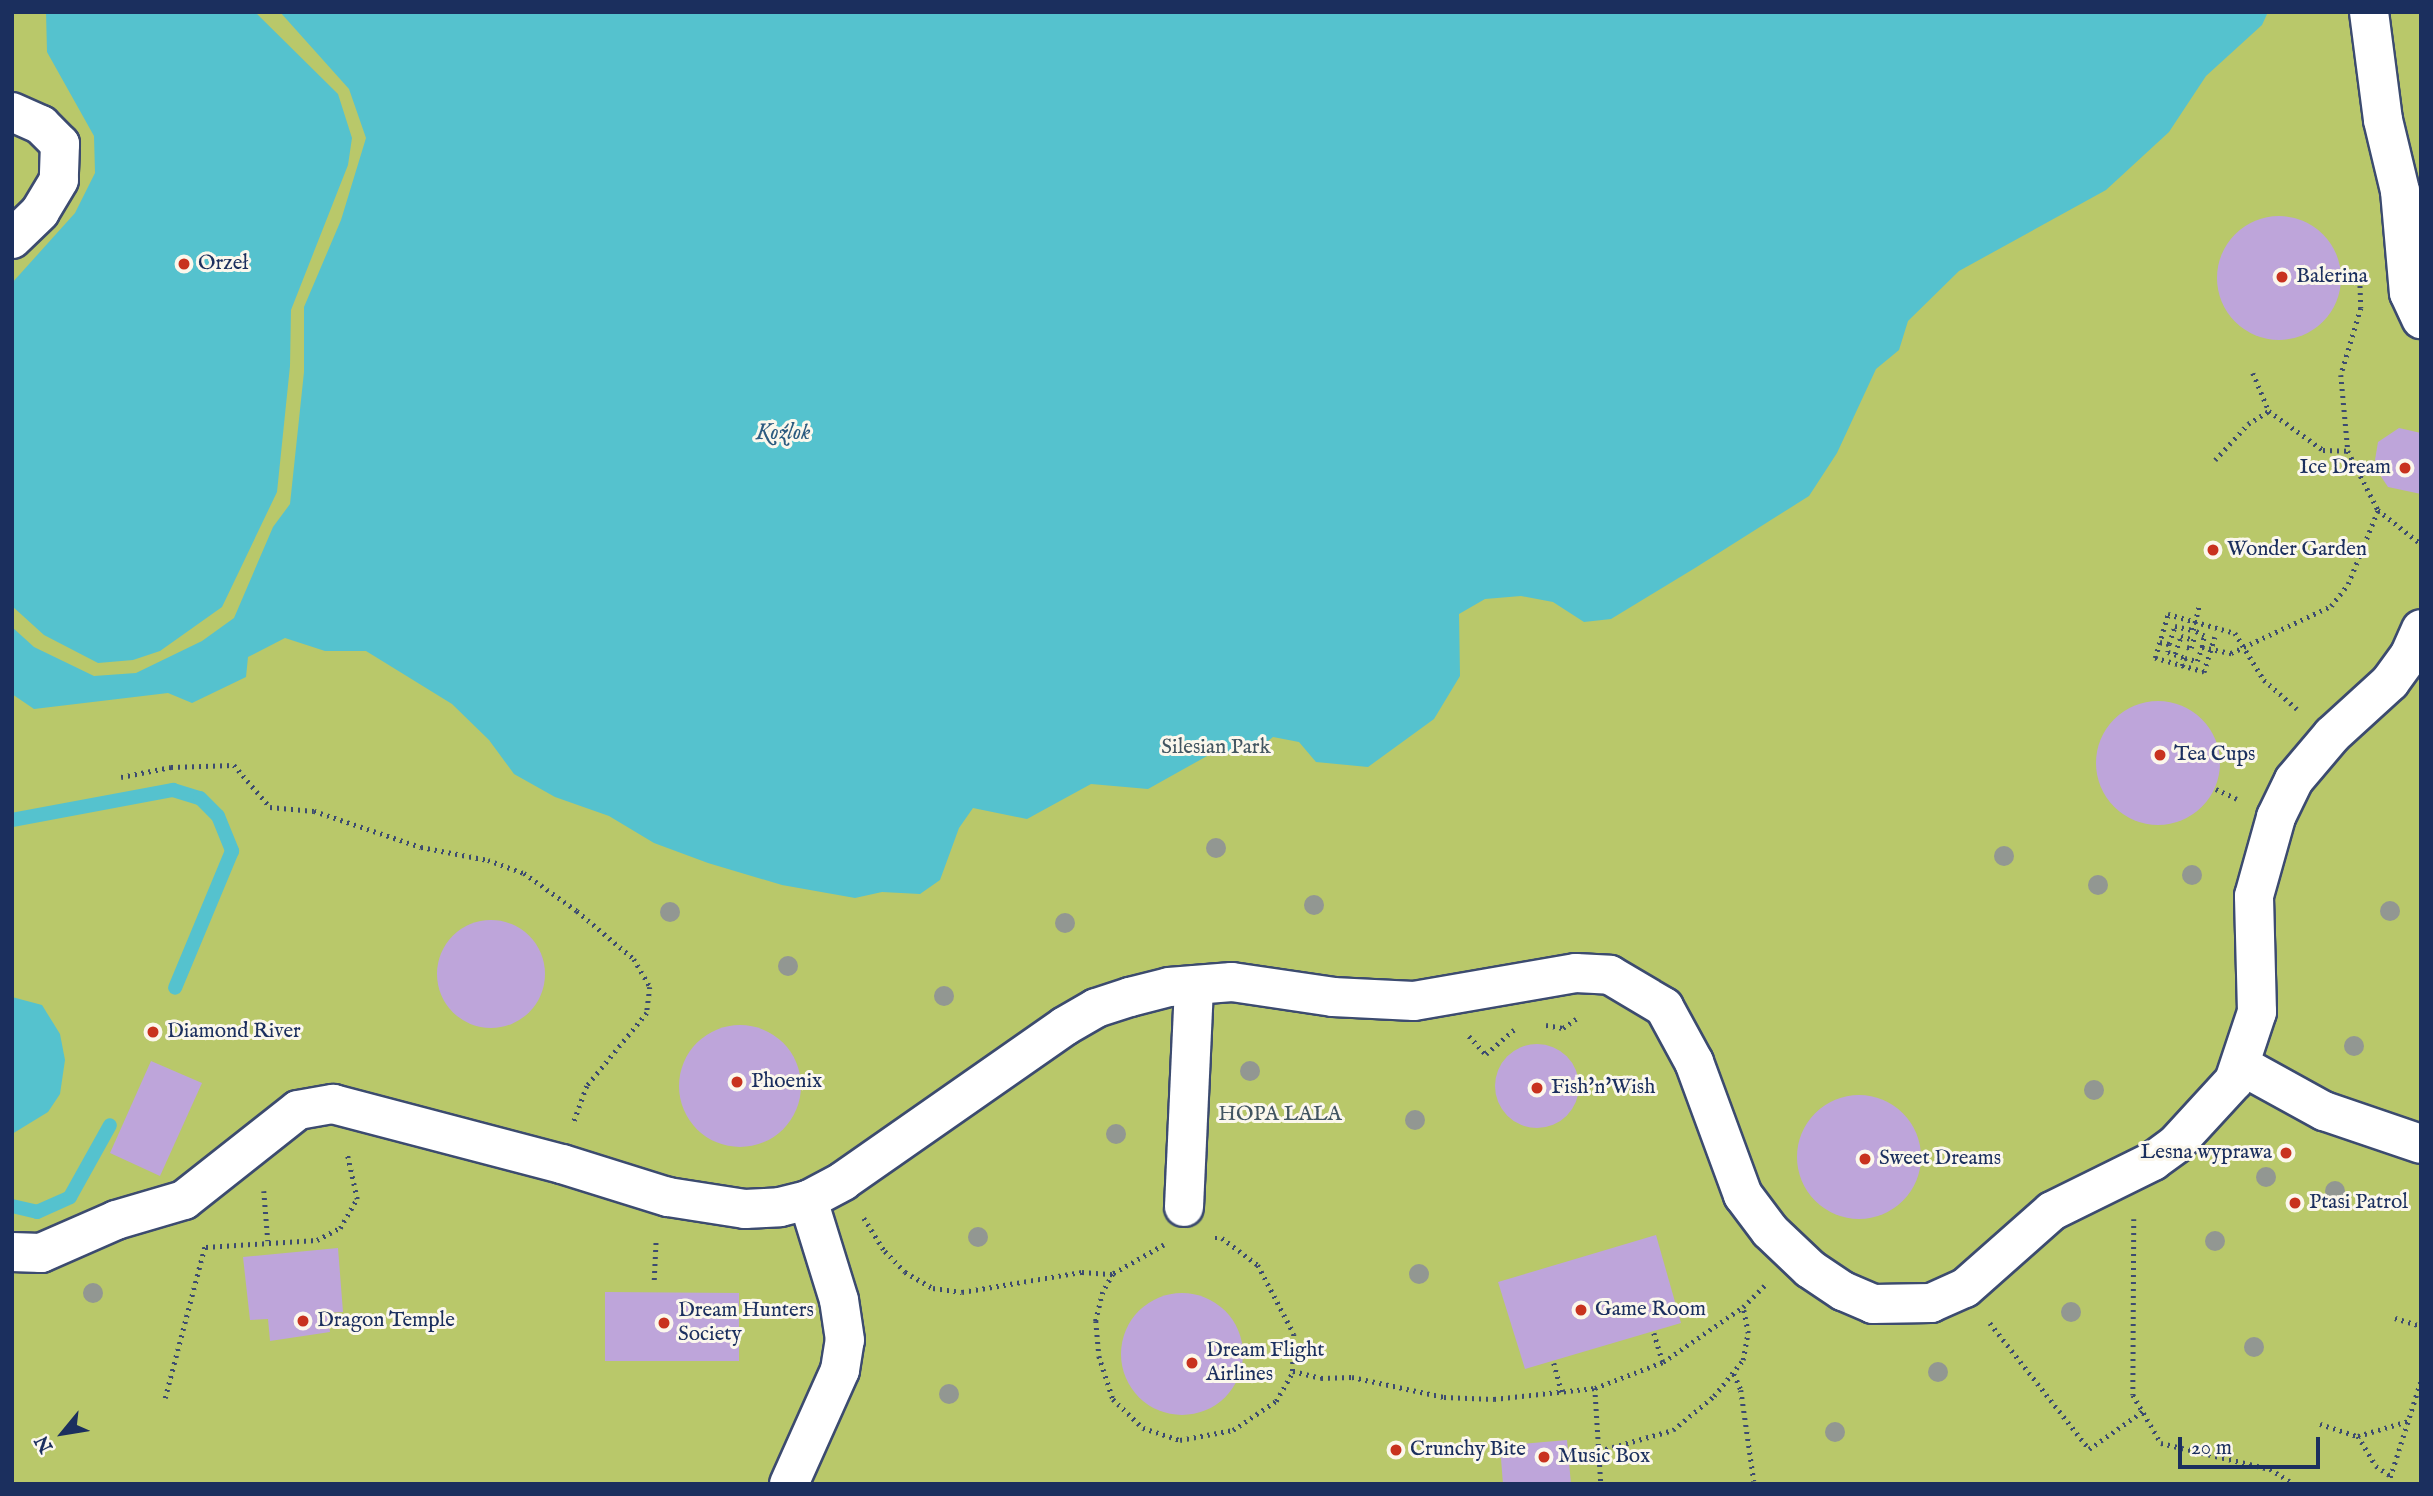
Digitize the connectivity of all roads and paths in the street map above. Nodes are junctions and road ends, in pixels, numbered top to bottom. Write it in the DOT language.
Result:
graph roads {
  1 [pos="2369,12"];
  2 [pos="12,112"];
  3 [pos="12,239"];
  4 [pos="2405,248"];
  5 [pos="2421,319"];
  6 [pos="2253,373"];
  7 [pos="2269,411"];
  8 [pos="2348,451"];
  9 [pos="2215,460"];
  10 [pos="2378,510"];
  11 [pos="2421,544"];
  12 [pos="2199,606"];
  13 [pos="2195,621"];
  14 [pos="2421,629"];
  15 [pos="2194,635"];
  16 [pos="2215,637"];
  17 [pos="2160,642"];
  18 [pos="2169,644"];
  19 [pos="2187,647"];
  20 [pos="2202,647"];
  21 [pos="2246,648"];
  22 [pos="2211,649"];
  23 [pos="2175,654"];
  24 [pos="2185,657"];
  25 [pos="2182,666"];
  26 [pos="2332,735"];
  27 [pos="121,777"];
  28 [pos="1194,985"];
  29 [pos="2242,1066"];
  30 [pos="333,1104"];
  31 [pos="2421,1144"];
  32 [pos="562,1164"];
  33 [pos="2126,1174"];
  34 [pos="843,1181"];
  35 [pos="184,1200"];
  36 [pos="808,1200"];
  37 [pos="1186,1222"];
  38 [pos="206,1247"];
  39 [pos="12,1252"];
  40 [pos="1795,1255"];
  41 [pos="1113,1273"];
  42 [pos="1743,1307"];
  43 [pos="2395,1318"];
  44 [pos="1989,1321"];
  45 [pos="2421,1326"];
  46 [pos="1654,1333"];
  47 [pos="1663,1362"];
  48 [pos="1554,1363"];
  49 [pos="1293,1371"];
  50 [pos="1734,1374"];
  51 [pos="2421,1380"];
  52 [pos="1595,1388"];
  53 [pos="1562,1392"];
  54 [pos="164,1398"];
  55 [pos="2143,1411"];
  56 [pos="2408,1420"];
  57 [pos="2320,1424"];
  58 [pos="2358,1436"];
  59 [pos="1599,1451"];
  60 [pos="2391,1476"];
  61 [pos="1754,1481"];
  62 [pos="789,1484"];
  63 [pos="1601,1484"];
  64 [pos="2294,1484"];
  65 [pos="2388,1484"];
  1 -- 4 [label="street"];
  2 -- 3 [label="street"];
  4 -- 5 [label="street"];
  4 -- 8 [label="path"];
  6 -- 7 [label="path"];
  7 -- 8 [label="path"];
  7 -- 9 [label="path"];
  8 -- 10 [label="path"];
  10 -- 11 [label="path"];
  10 -- 21 [label="path"];
  12 -- 13 [label="path"];
  13 -- 15 [label="path"];
  13 -- 17 [label="path"];
  13 -- 21 [label="path"];
  14 -- 26 [label="street"];
  15 -- 18 [label="path"];
  15 -- 19 [label="path"];
  15 -- 20 [label="path"];
  15 -- 23 [label="path"];
  16 -- 22 [label="path"];
  17 -- 18 [label="path"];
  17 -- 25 [label="path"];
  18 -- 23 [label="path"];
  20 -- 22 [label="path"];
  20 -- 24 [label="path"];
  21 -- 22 [label="path"];
  21 -- 26 [label="path"];
  22 -- 25 [label="path"];
  23 -- 24 [label="path"];
  24 -- 25 [label="path"];
  26 -- 29 [label="street"];
  27 -- 32 [label="path"];
  28 -- 34 [label="street"];
  28 -- 37 [label="street"];
  28 -- 40 [label="street"];
  29 -- 31 [label="street"];
  29 -- 33 [label="street"];
  30 -- 32 [label="street"];
  30 -- 35 [label="street"];
  30 -- 38 [label="path"];
  32 -- 36 [label="street"];
  33 -- 40 [label="street"];
  33 -- 55 [label="path"];
  34 -- 36 [label="street"];
  34 -- 41 [label="path"];
  35 -- 38 [label="path"];
  35 -- 39 [label="street"];
  36 -- 62 [label="street"];
  37 -- 41 [label="path"];
  37 -- 49 [label="path"];
  38 -- 54 [label="path"];
  40 -- 42 [label="path"];
  41 -- 49 [label="path"];
  42 -- 47 [label="path"];
  42 -- 50 [label="path"];
  43 -- 45 [label="path"];
  44 -- 55 [label="path"];
  46 -- 47 [label="path"];
  47 -- 52 [label="path"];
  48 -- 53 [label="path"];
  49 -- 53 [label="path"];
  50 -- 59 [label="path"];
  50 -- 61 [label="path"];
  51 -- 56 [label="path"];
  52 -- 53 [label="path"];
  52 -- 59 [label="path"];
  55 -- 64 [label="path"];
  56 -- 58 [label="path"];
  56 -- 60 [label="path"];
  57 -- 58 [label="path"];
  58 -- 60 [label="path"];
  59 -- 63 [label="path"];
  60 -- 65 [label="path"];
}
